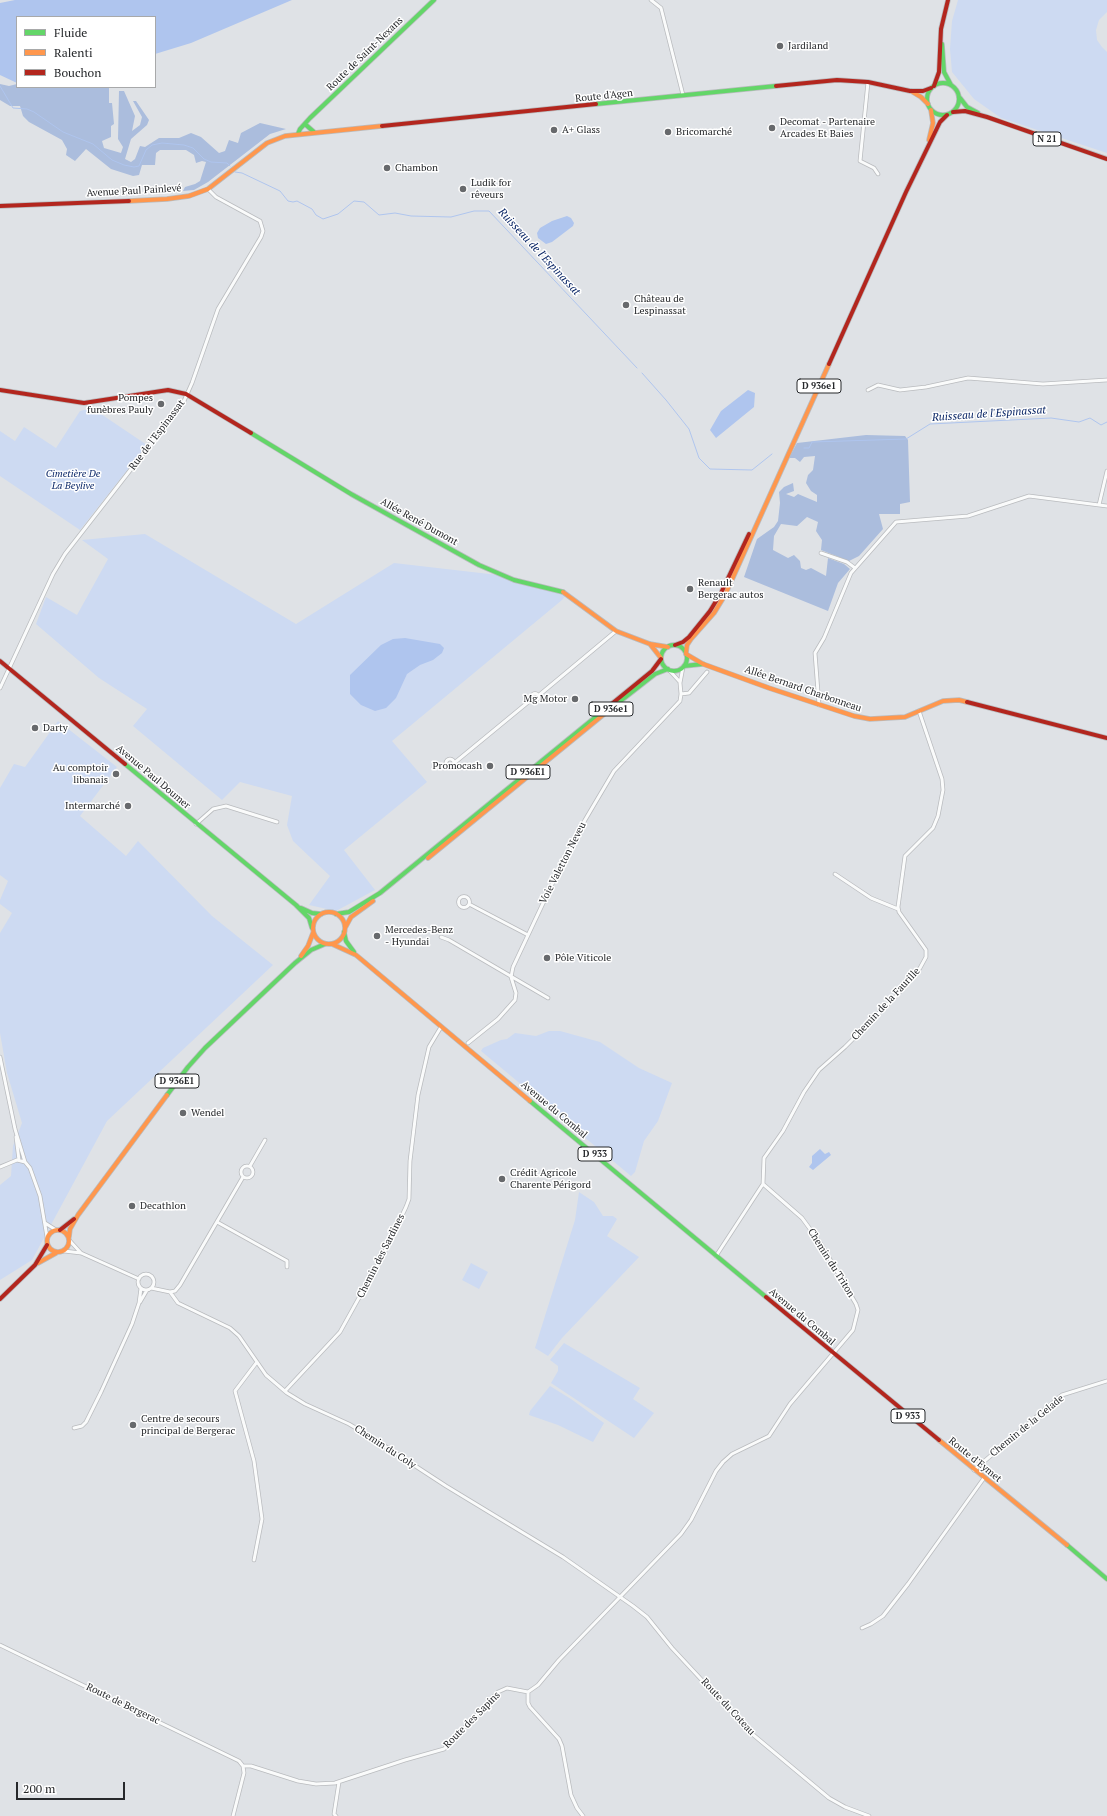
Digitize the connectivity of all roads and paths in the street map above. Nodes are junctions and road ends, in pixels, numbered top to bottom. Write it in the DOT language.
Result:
graph roads {
  1 [pos="434,0"];
  2 [pos="651,0"];
  3 [pos="948,0"];
  4 [pos="941,29"];
  5 [pos="868,82"];
  6 [pos="951,84"];
  7 [pos="933,87"];
  8 [pos="910,91"];
  9 [pos="683,95"];
  10 [pos="960,98"];
  11 [pos="928,104"];
  12 [pos="931,110"];
  13 [pos="953,112"];
  14 [pos="947,115"];
  15 [pos="986,117"];
  16 [pos="307,123"];
  17 [pos="315,132"];
  18 [pos="300,134"];
  19 [pos="1107,160"];
  20 [pos="878,174"];
  21 [pos="208,189"];
  22 [pos="0,206"];
  23 [pos="1107,380"];
  24 [pos="0,390"];
  25 [pos="868,390"];
  26 [pos="188,395"];
  27 [pos="1107,471"];
  28 [pos="1100,505"];
  29 [pos="1107,506"];
  30 [pos="821,553"];
  31 [pos="855,568"];
  32 [pos="616,631"];
  33 [pos="650,644"];
  34 [pos="675,645"];
  35 [pos="668,647"];
  36 [pos="686,653"];
  37 [pos="661,659"];
  38 [pos="0,661"];
  39 [pos="703,664"];
  40 [pos="684,666"];
  41 [pos="9,669"];
  42 [pos="669,669"];
  43 [pos="706,672"];
  44 [pos="680,683"];
  45 [pos="0,688"];
  46 [pos="681,694"];
  47 [pos="819,705"];
  48 [pos="919,711"];
  49 [pos="1107,738"];
  50 [pos="557,753"];
  51 [pos="453,764"];
  52 [pos="277,822"];
  53 [pos="196,824"];
  54 [pos="835,874"];
  55 [pos="469,904"];
  56 [pos="296,905"];
  57 [pos="898,909"];
  58 [pos="321,914"];
  59 [pos="336,914"];
  60 [pos="312,928"];
  61 [pos="345,930"];
  62 [pos="313,933"];
  63 [pos="528,935"];
  64 [pos="441,937"];
  65 [pos="325,944"];
  66 [pos="332,944"];
  67 [pos="356,955"];
  68 [pos="295,963"];
  69 [pos="511,977"];
  70 [pos="548,998"];
  71 [pos="440,1027"];
  72 [pos="468,1043"];
  73 [pos="0,1057"];
  74 [pos="15,1130"];
  75 [pos="266,1140"];
  76 [pos="19,1160"];
  77 [pos="25,1162"];
  78 [pos="250,1166"];
  79 [pos="0,1167"];
  80 [pos="243,1177"];
  81 [pos="763,1184"];
  82 [pos="78,1215"];
  83 [pos="217,1222"];
  84 [pos="45,1223"];
  85 [pos="58,1230"];
  86 [pos="47,1237"];
  87 [pos="69,1239"];
  88 [pos="47,1245"];
  89 [pos="64,1251"];
  90 [pos="56,1253"];
  91 [pos="81,1253"];
  92 [pos="716,1256"];
  93 [pos="35,1265"];
  94 [pos="287,1267"];
  95 [pos="139,1279"];
  96 [pos="154,1282"];
  97 [pos="141,1288"];
  98 [pos="151,1288"];
  99 [pos="162,1289"];
  100 [pos="147,1290"];
  101 [pos="170,1292"];
  102 [pos="0,1299"];
  103 [pos="138,1303"];
  104 [pos="833,1353"];
  105 [pos="257,1362"];
  106 [pos="1107,1381"];
  107 [pos="285,1391"];
  108 [pos="74,1428"];
  109 [pos="974,1470"];
  110 [pos="984,1478"];
  111 [pos="254,1560"];
  112 [pos="1107,1579"];
  113 [pos="619,1597"];
  114 [pos="862,1628"];
  115 [pos="0,1645"];
  116 [pos="528,1692"];
  117 [pos="243,1766"];
  118 [pos="339,1782"];
  119 [pos="233,1816"];
  120 [pos="336,1816"];
  121 [pos="583,1816"];
  122 [pos="869,1816"];
  1 -- 16 [label="main road, Route de Saint-Nexans"];
  2 -- 9 [label="street"];
  3 -- 4 [label="main road"];
  4 -- 6 [label="main road"];
  4 -- 7 [label="main road"];
  5 -- 8 [label="main road, Route d'Agen"];
  5 -- 9 [label="main road, Route d'Agen"];
  5 -- 20 [label="street"];
  6 -- 7 [label="main road"];
  6 -- 10 [label="main road"];
  7 -- 8 [label="main road, Route d'Agen"];
  7 -- 11 [label="main road"];
  8 -- 11 [label="main road, Route d'Agen"];
  9 -- 17 [label="main road, Route d'Agen"];
  10 -- 13 [label="main road"];
  10 -- 15 [label="main road, N 21"];
  11 -- 12 [label="main road"];
  12 -- 14 [label="main road"];
  12 -- 34 [label="main road, D 936e1"];
  13 -- 14 [label="main road"];
  13 -- 15 [label="main road, N 21"];
  14 -- 36 [label="main road, D 936e1"];
  15 -- 19 [label="main road, N 21"];
  16 -- 17 [label="main road"];
  16 -- 18 [label="main road, Route de Saint-Nexans"];
  17 -- 18 [label="main road, Route d'Agen"];
  18 -- 21 [label="main road, Avenue Paul Painlevé"];
  21 -- 22 [label="main road, Avenue Paul Painlevé"];
  21 -- 26 [label="street, Rue de l'Espinassat"];
  23 -- 25 [label="street"];
  24 -- 26 [label="main road, Allée René Dumont"];
  26 -- 32 [label="main road, Allée René Dumont"];
  26 -- 41 [label="street, Rue de l'Espinassat"];
  27 -- 28 [label="street"];
  28 -- 29 [label="street"];
  28 -- 31 [label="street"];
  30 -- 31 [label="street"];
  31 -- 47 [label="street"];
  32 -- 33 [label="main road, Allée René Dumont"];
  32 -- 51 [label="street"];
  33 -- 35 [label="main road, Allée René Dumont"];
  33 -- 37 [label="main road"];
  34 -- 35 [label="main road"];
  34 -- 36 [label="main road"];
  35 -- 37 [label="main road"];
  36 -- 39 [label="main road"];
  36 -- 40 [label="main road"];
  37 -- 42 [label="main road"];
  37 -- 59 [label="main road, D 936E1"];
  38 -- 41 [label="main road, Avenue Paul Doumer"];
  39 -- 40 [label="main road"];
  39 -- 47 [label="main road, Allée Bernard Charbonneau"];
  40 -- 42 [label="main road"];
  40 -- 44 [label="street"];
  41 -- 45 [label="street, Rue de l'Espinassat"];
  41 -- 53 [label="main road, Avenue Paul Doumer"];
  42 -- 44 [label="street"];
  42 -- 50 [label="main road, D 936e1"];
  43 -- 46 [label="street, Voie Valetton Neveu"];
  44 -- 46 [label="street"];
  46 -- 63 [label="street, Voie Valetton Neveu"];
  47 -- 48 [label="main road, Allée Bernard Charbonneau"];
  48 -- 49 [label="main road, Allée Bernard Charbonneau"];
  48 -- 57 [label="street"];
  50 -- 61 [label="main road, D 936E1"];
  52 -- 53 [label="street"];
  53 -- 56 [label="main road, Avenue Paul Doumer"];
  54 -- 57 [label="street"];
  55 -- 63 [label="street"];
  56 -- 58 [label="main road"];
  56 -- 60 [label="main road"];
  57 -- 81 [label="street, Chemin de la Faurille"];
  58 -- 59 [label="main road"];
  58 -- 60 [label="main road"];
  59 -- 61 [label="main road"];
  60 -- 62 [label="main road"];
  61 -- 66 [label="main road"];
  61 -- 67 [label="main road, D 933"];
  62 -- 65 [label="main road"];
  62 -- 68 [label="main road, D 936E1"];
  63 -- 69 [label="street, Voie Valetton Neveu"];
  64 -- 69 [label="street"];
  65 -- 66 [label="main road"];
  65 -- 68 [label="main road, D 936E1"];
  66 -- 67 [label="main road, D 933"];
  67 -- 71 [label="main road, Avenue du Combal / D 933"];
  68 -- 82 [label="main road, D 936E1"];
  69 -- 70 [label="street"];
  69 -- 72 [label="street"];
  71 -- 92 [label="main road, Avenue du Combal / D 933"];
  71 -- 107 [label="street, Chemin des Sardines"];
  73 -- 74 [label="street"];
  74 -- 76 [label="street"];
  74 -- 77 [label="street"];
  75 -- 78 [label="street"];
  76 -- 77 [label="street"];
  76 -- 79 [label="street"];
  77 -- 84 [label="street"];
  78 -- 80 [label="street"];
  78 -- 80 [label="street"];
  80 -- 83 [label="street"];
  81 -- 92 [label="street"];
  81 -- 104 [label="street, Chemin du Triton"];
  82 -- 85 [label="main road, D 936E1"];
  82 -- 87 [label="main road, D 936E1"];
  83 -- 94 [label="street"];
  83 -- 101 [label="street"];
  84 -- 85 [label="street"];
  84 -- 86 [label="street"];
  85 -- 86 [label="main road"];
  85 -- 87 [label="main road"];
  86 -- 88 [label="main road"];
  87 -- 89 [label="main road"];
  87 -- 91 [label="street"];
  88 -- 90 [label="main road"];
  88 -- 93 [label="main road"];
  89 -- 90 [label="main road"];
  89 -- 91 [label="street"];
  90 -- 93 [label="main road"];
  91 -- 95 [label="street, Chemin du Coly"];
  92 -- 104 [label="main road, Avenue du Combal / D 933"];
  93 -- 102 [label="main road"];
  95 -- 96 [label="street, Chemin du Coly"];
  95 -- 97 [label="street"];
  96 -- 98 [label="street"];
  96 -- 99 [label="street, Chemin du Coly"];
  97 -- 100 [label="street"];
  97 -- 103 [label="street"];
  98 -- 99 [label="street, Chemin du Coly"];
  98 -- 100 [label="street"];
  99 -- 101 [label="street, Chemin du Coly"];
  100 -- 103 [label="street"];
  101 -- 105 [label="street, Chemin du Coly"];
  103 -- 108 [label="street"];
  104 -- 109 [label="main road, Route d'Eymet / D 933"];
  104 -- 113 [label="street, Chemin du Triton"];
  105 -- 107 [label="street, Chemin du Coly"];
  105 -- 111 [label="street"];
  106 -- 109 [label="street, Chemin de la Gelade"];
  107 -- 113 [label="street, Chemin du Coly"];
  109 -- 110 [label="main road, Route d'Eymet / D 933"];
  110 -- 112 [label="main road, Route d'Eymet / D 933"];
  110 -- 114 [label="street"];
  113 -- 116 [label="street"];
  113 -- 122 [label="street, Route du Coteau"];
  115 -- 117 [label="street, Route de Bergerac"];
  116 -- 118 [label="street, Route des Sapins"];
  116 -- 121 [label="street"];
  117 -- 118 [label="street, Route des Sapins"];
  117 -- 119 [label="street"];
  118 -- 120 [label="street"];
}
